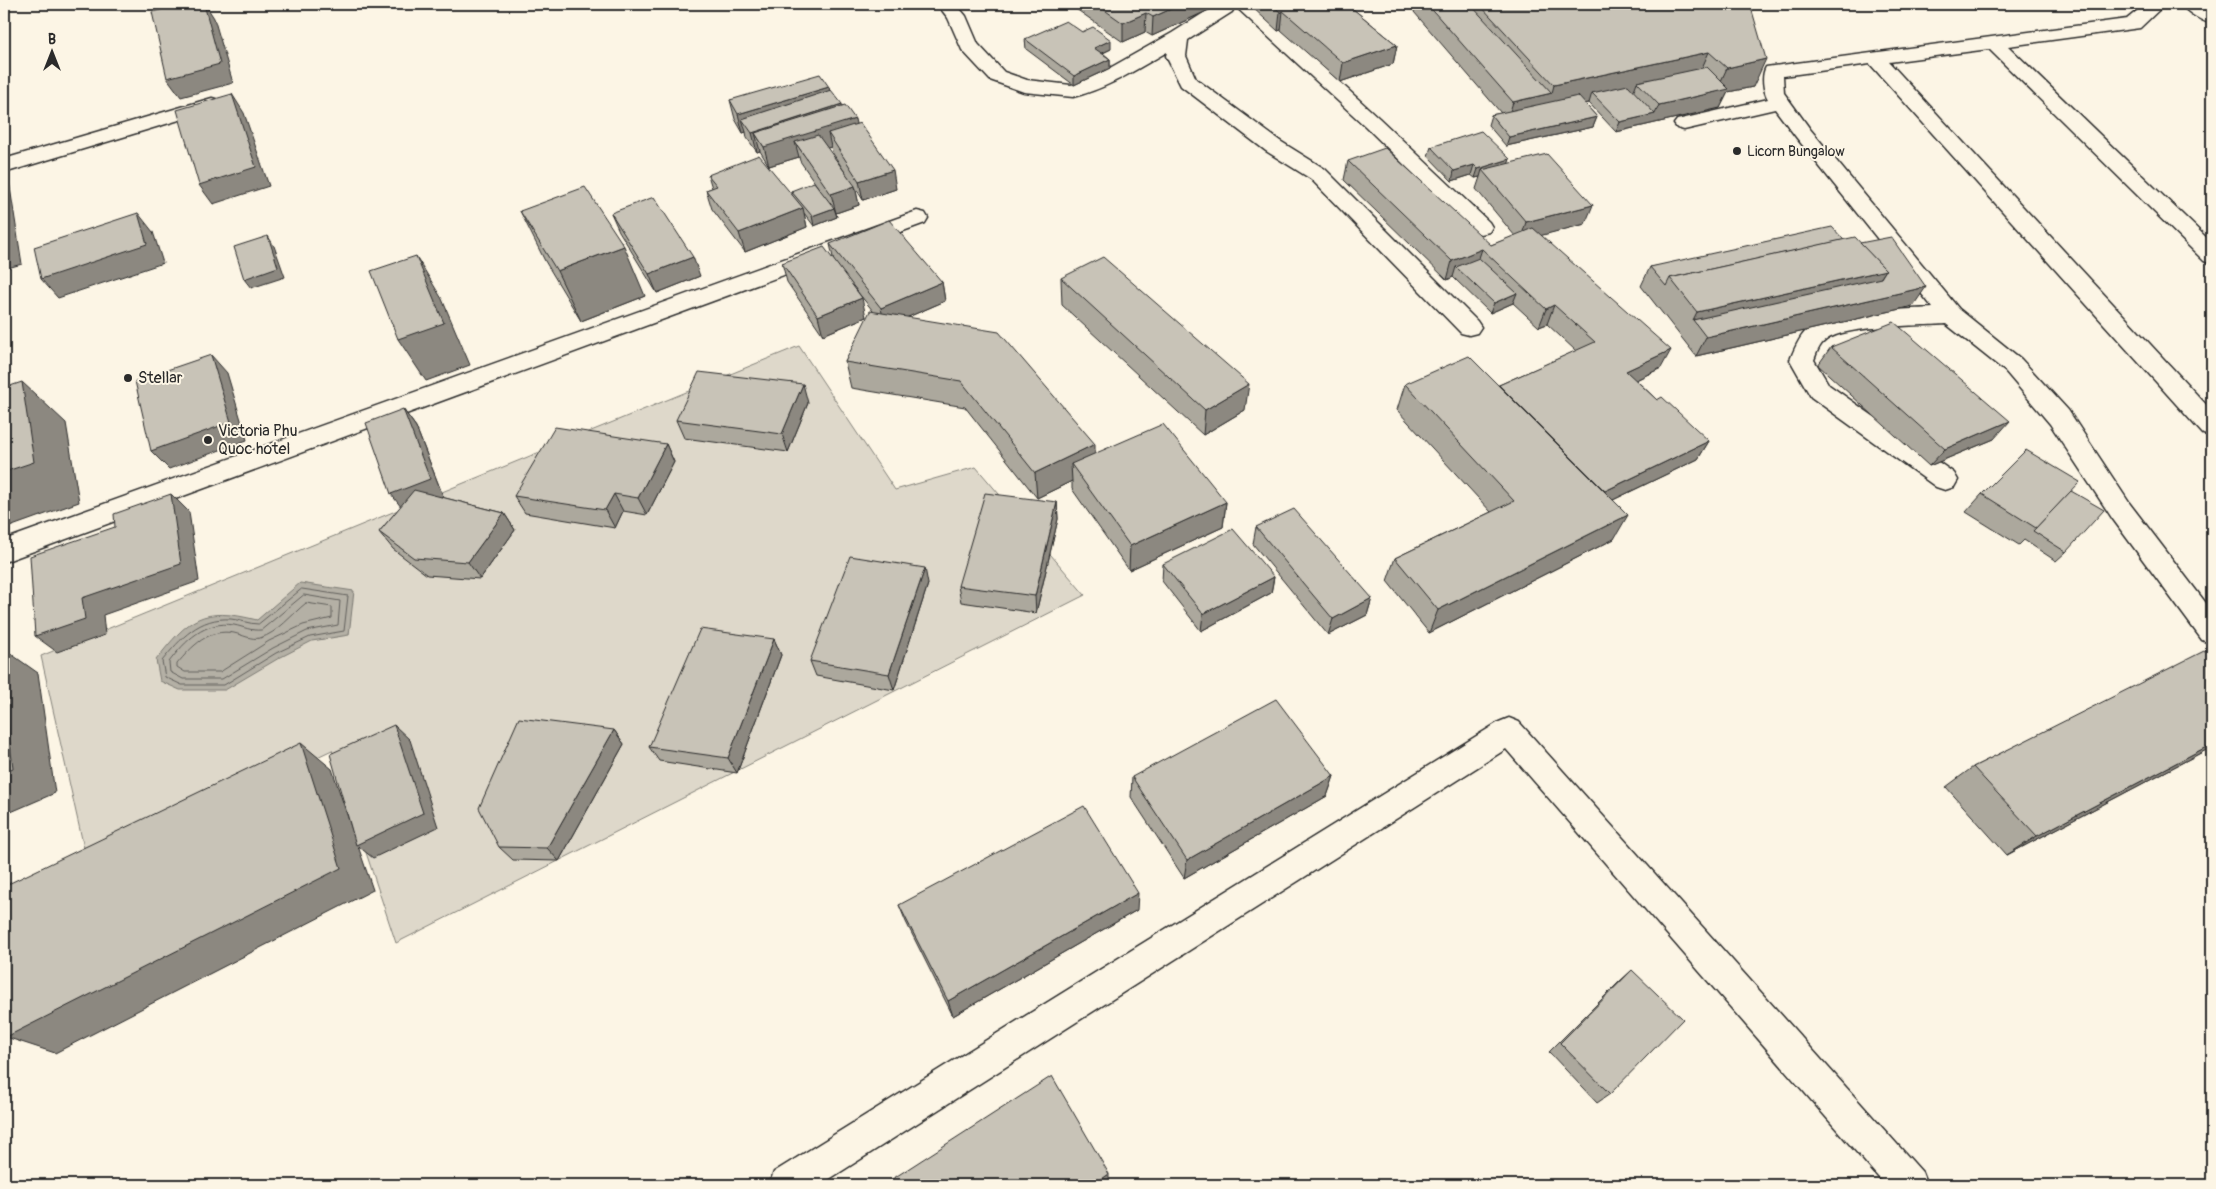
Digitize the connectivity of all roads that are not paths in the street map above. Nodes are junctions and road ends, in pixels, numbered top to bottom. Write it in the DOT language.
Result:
graph roads {
  1 [pos="946,4"];
  2 [pos="1227,4"];
  3 [pos="1243,4"];
  4 [pos="2152,4"];
  5 [pos="2190,4"];
  6 [pos="2212,18"];
  7 [pos="1179,38"];
  8 [pos="1994,43"];
  9 [pos="1875,58"];
  10 [pos="1780,102"];
  11 [pos="212,104"];
  12 [pos="1684,124"];
  13 [pos="4,166"];
  14 [pos="917,218"];
  15 [pos="1481,227"];
  16 [pos="2212,256"];
  17 [pos="1951,315"];
  18 [pos="1469,327"];
  19 [pos="2212,427"];
  20 [pos="1945,480"];
  21 [pos="4,552"];
  22 [pos="2212,632"];
  23 [pos="787,1185"];
  24 [pos="1909,1185"];
  1 -- 7 [label="street"];
  2 -- 7 [label="street"];
  3 -- 15 [label="street"];
  4 -- 8 [label="street"];
  5 -- 6 [label="street"];
  7 -- 18 [label="street"];
  8 -- 9 [label="street"];
  8 -- 16 [label="street"];
  9 -- 10 [label="street"];
  9 -- 19 [label="street"];
  10 -- 12 [label="street"];
  10 -- 17 [label="street"];
  11 -- 13 [label="street"];
  14 -- 21 [label="street"];
  17 -- 20 [label="street"];
  17 -- 22 [label="street"];
  23 -- 24 [label="street"];
}
